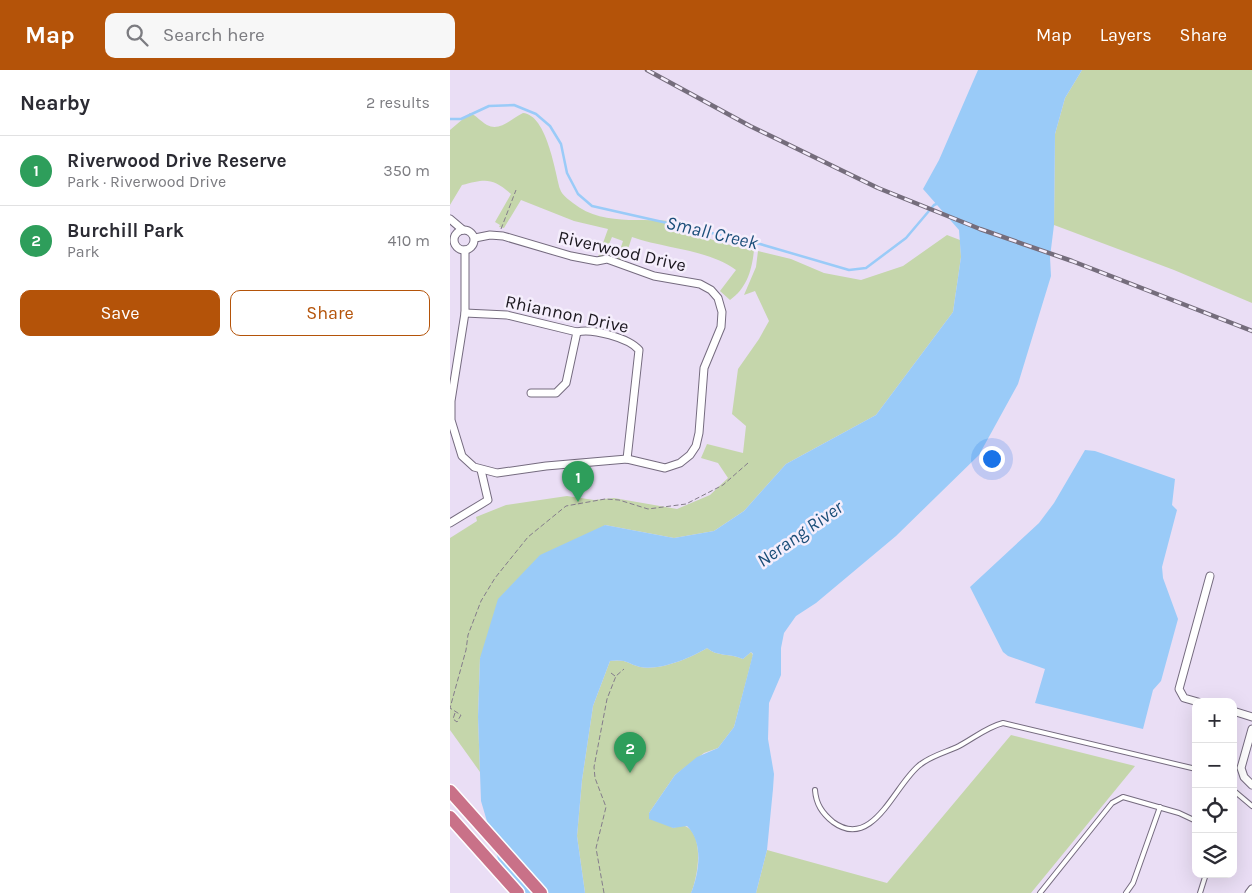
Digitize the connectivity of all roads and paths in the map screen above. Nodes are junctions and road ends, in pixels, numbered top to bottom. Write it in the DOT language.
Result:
graph roads {
  1 [pos="516,190"];
  2 [pos="450,219"];
  3 [pos="450,226"];
  4 [pos="463,230"];
  5 [pos="500,235"];
  6 [pos="474,238"];
  7 [pos="454,241"];
  8 [pos="465,250"];
  9 [pos="465,313"];
  10 [pos="577,332"];
  11 [pos="531,393"];
  12 [pos="627,459"];
  13 [pos="748,463"];
  14 [pos="481,470"];
  15 [pos="450,523"];
  16 [pos="1210,576"];
  17 [pos="624,669"];
  18 [pos="611,673"];
  19 [pos="616,676"];
  20 [pos="1192,700"];
  21 [pos="1237,712"];
  22 [pos="454,713"];
  23 [pos="1252,717"];
  24 [pos="1252,729"];
  25 [pos="1192,768"];
  26 [pos="1252,785"];
  27 [pos="815,790"];
  28 [pos="1237,793"];
  29 [pos="454,796"];
  30 [pos="1252,806"];
  31 [pos="1160,808"];
  32 [pos="450,818"];
  33 [pos="1192,819"];
  34 [pos="1205,878"];
  35 [pos="1252,889"];
  36 [pos="518,893"];
  37 [pos="541,893"];
  38 [pos="604,893"];
  39 [pos="1040,893"];
  40 [pos="1126,893"];
  41 [pos="1200,893"];
  42 [pos="1249,893"];
  1 -- 5 [label="path"];
  2 -- 4 [label="street"];
  3 -- 7 [label="street"];
  4 -- 6 [label="street"];
  4 -- 7 [label="street"];
  5 -- 6 [label="street, Riverwood Drive"];
  5 -- 12 [label="street, Riverwood Drive"];
  6 -- 8 [label="street"];
  7 -- 8 [label="street"];
  8 -- 9 [label="street"];
  9 -- 10 [label="street, Rhiannon Drive"];
  9 -- 14 [label="street"];
  10 -- 11 [label="street"];
  10 -- 12 [label="street, Rhiannon Drive"];
  12 -- 14 [label="street, Riverwood Drive"];
  13 -- 22 [label="path"];
  14 -- 15 [label="street"];
  16 -- 20 [label="street"];
  17 -- 19 [label="path"];
  18 -- 19 [label="path"];
  19 -- 38 [label="path"];
  21 -- 23 [label="street"];
  24 -- 26 [label="street"];
  25 -- 27 [label="lane"];
  28 -- 30 [label="lane"];
  29 -- 37 [label="highway"];
  31 -- 33 [label="lane"];
  31 -- 39 [label="lane"];
  31 -- 40 [label="lane"];
  32 -- 36 [label="highway"];
  34 -- 41 [label="lane"];
  35 -- 42 [label="street"];
}
